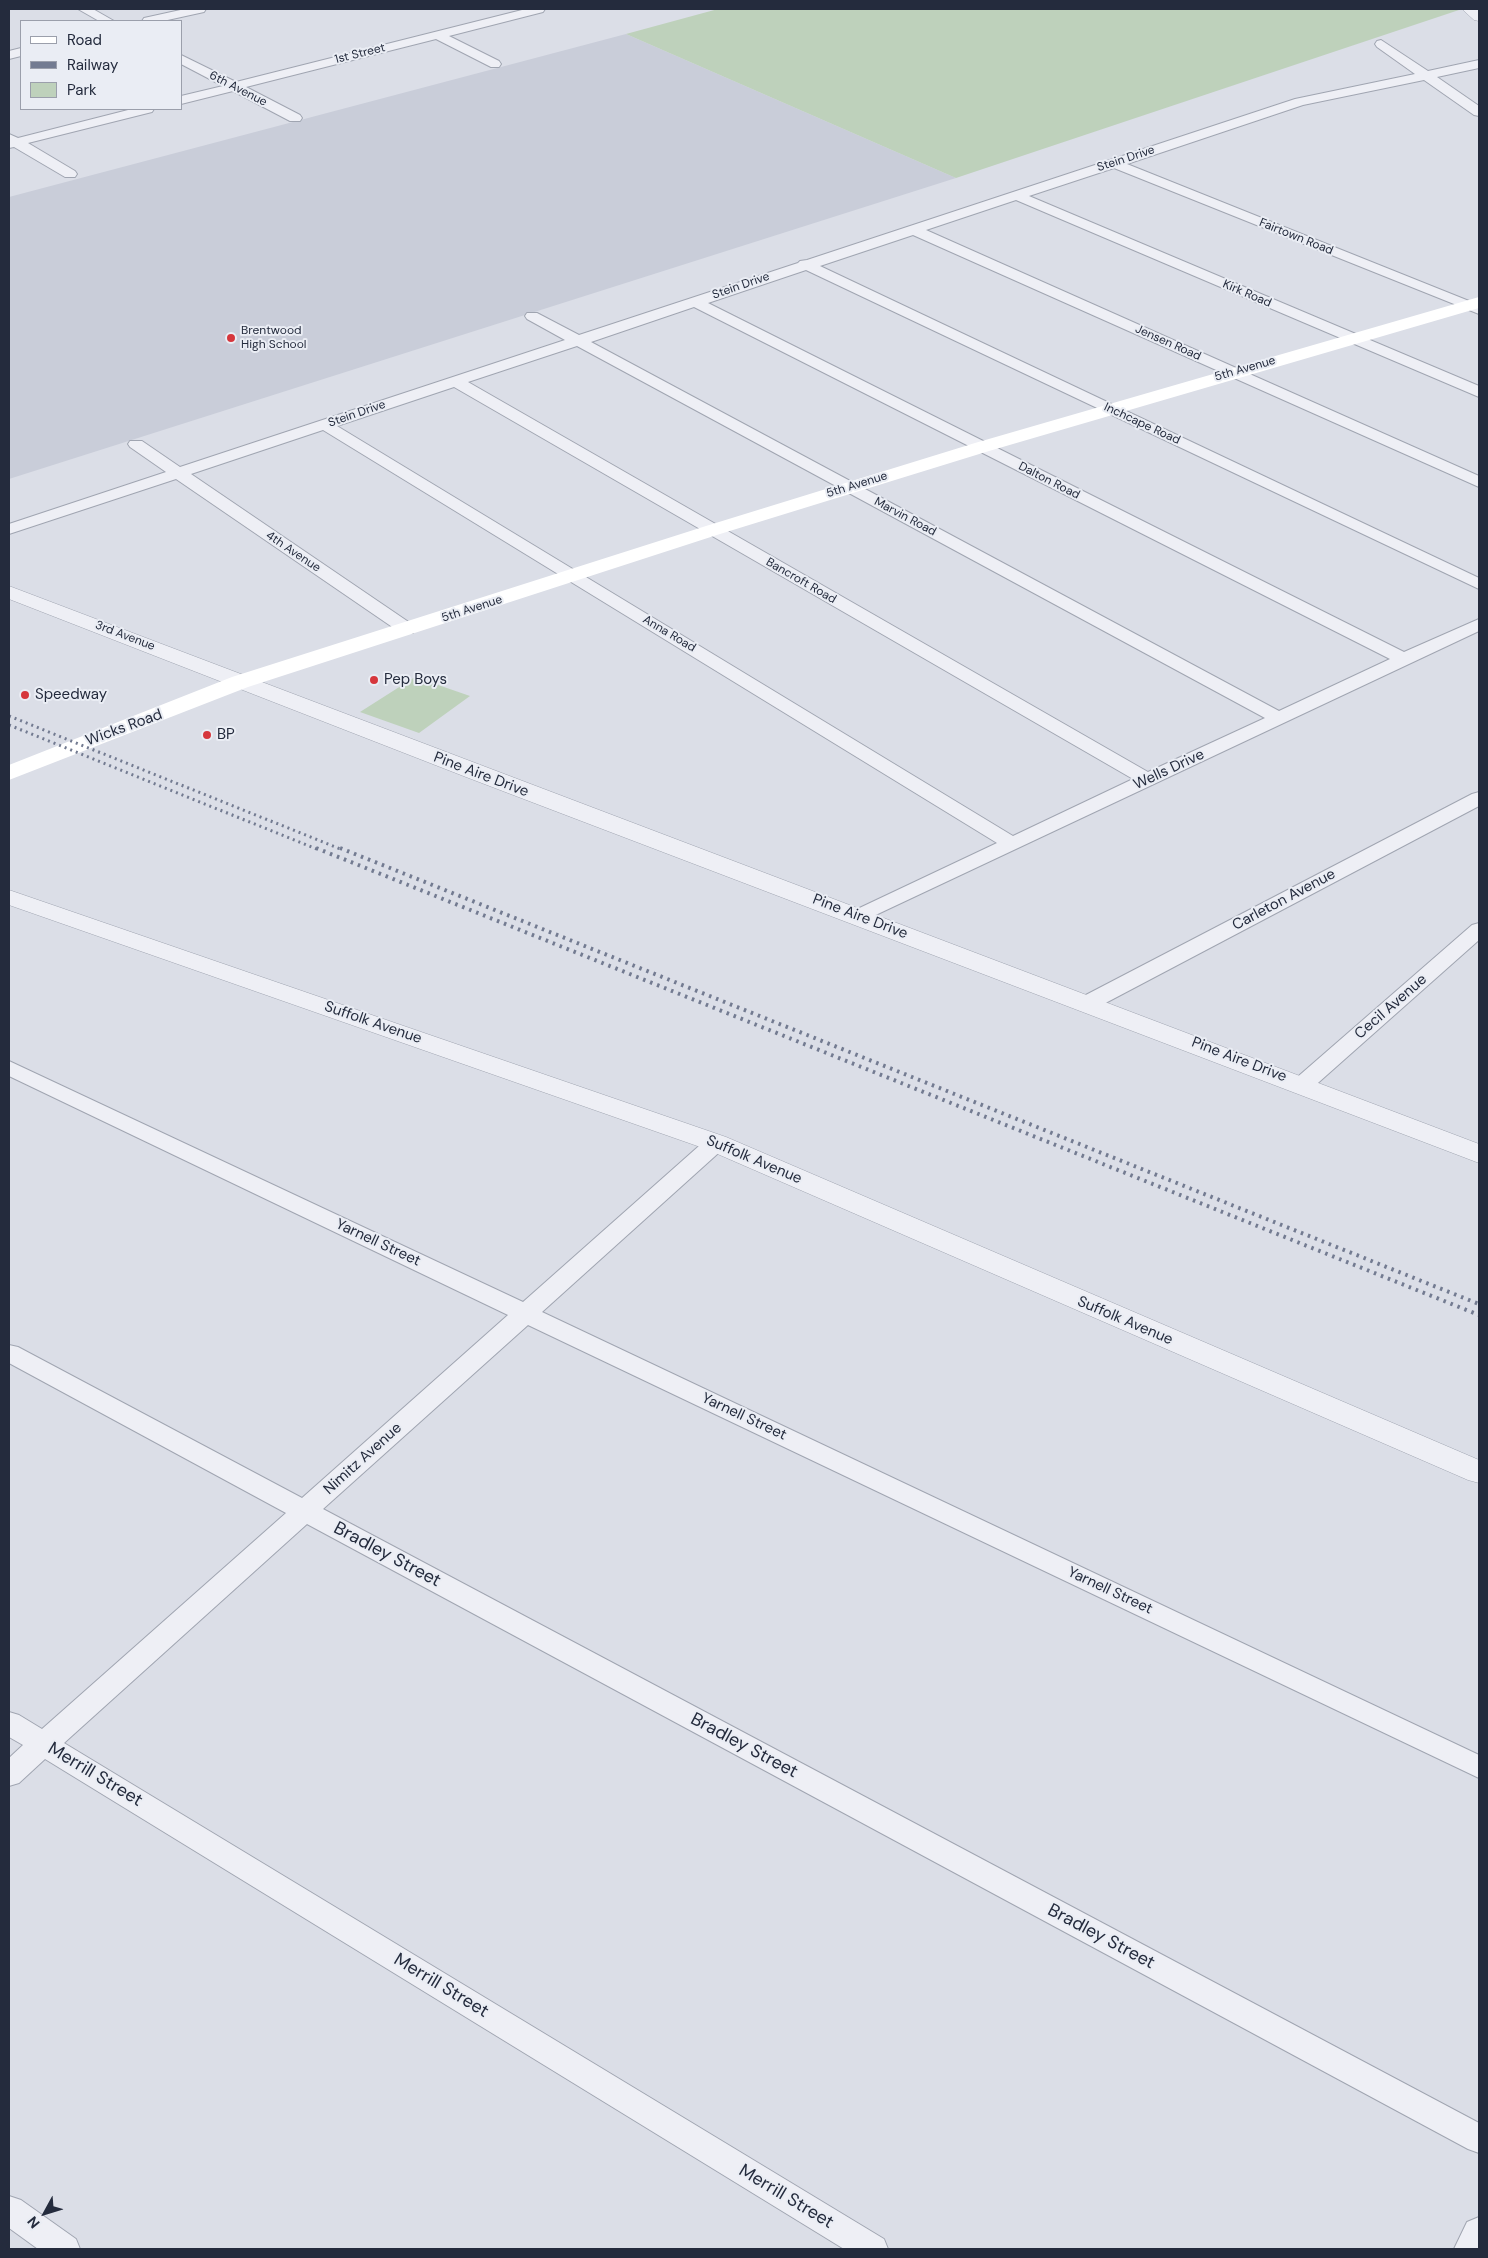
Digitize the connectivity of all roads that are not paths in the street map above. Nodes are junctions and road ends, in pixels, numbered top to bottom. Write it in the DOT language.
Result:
graph roads {
  1 [pos="84,9"];
  2 [pos="200,9"];
  3 [pos="539,9"];
  4 [pos="1469,9"];
  5 [pos="1479,17"];
  6 [pos="106,20"];
  7 [pos="152,20"];
  8 [pos="438,35"];
  9 [pos="1381,44"];
  10 [pos="182,60"];
  11 [pos="496,64"];
  12 [pos="1479,64"];
  13 [pos="1426,75"];
  14 [pos="234,86"];
  15 [pos="182,100"];
  16 [pos="143,110"];
  17 [pos="1479,112"];
  18 [pos="296,118"];
  19 [pos="11,142"];
  20 [pos="1113,163"];
  21 [pos="70,174"];
  22 [pos="1015,195"];
  23 [pos="912,229"];
  24 [pos="805,264"];
  25 [pos="694,302"];
  26 [pos="1475,306"];
  27 [pos="532,316"];
  28 [pos="1352,338"];
  29 [pos="578,340"];
  30 [pos="1233,372"];
  31 [pos="455,381"];
  32 [pos="1479,392"];
  33 [pos="1110,409"];
  34 [pos="325,425"];
  35 [pos="136,444"];
  36 [pos="982,447"];
  37 [pos="179,473"];
  38 [pos="1479,482"];
  39 [pos="851,488"];
  40 [pos="9,529"];
  41 [pos="713,530"];
  42 [pos="573,576"];
  43 [pos="1479,584"];
  44 [pos="9,592"];
  45 [pos="1479,624"];
  46 [pos="407,629"];
  47 [pos="1404,659"];
  48 [pos="240,682"];
  49 [pos="1279,718"];
  50 [pos="9,773"];
  51 [pos="1148,780"];
  52 [pos="1479,798"];
  53 [pos="1012,844"];
  54 [pos="9,897"];
  55 [pos="858,916"];
  56 [pos="1479,929"];
  57 [pos="1088,1003"];
  58 [pos="9,1068"];
  59 [pos="1302,1085"];
  60 [pos="716,1143"];
  61 [pos="1479,1154"];
  62 [pos="526,1313"];
  63 [pos="9,1353"];
  64 [pos="1479,1472"];
  65 [pos="304,1511"];
  66 [pos="9,1723"];
  67 [pos="43,1744"];
  68 [pos="1479,1767"];
  69 [pos="9,1775"];
  70 [pos="1479,2139"];
  71 [pos="9,2210"];
  72 [pos="1479,2232"];
  73 [pos="64,2249"];
  74 [pos="872,2249"];
  75 [pos="1470,2249"];
  1 -- 6 [label="street"];
  2 -- 7 [label="street"];
  3 -- 8 [label="street, 1st Street"];
  4 -- 5 [label="street"];
  8 -- 11 [label="street"];
  8 -- 14 [label="street, 1st Street"];
  9 -- 13 [label="street"];
  10 -- 14 [label="street, 6th Avenue"];
  12 -- 13 [label="street, Stein Drive"];
  13 -- 17 [label="street"];
  13 -- 20 [label="street, Stein Drive"];
  14 -- 15 [label="street, 1st Street"];
  14 -- 18 [label="street, 6th Avenue"];
  16 -- 19 [label="street"];
  19 -- 21 [label="street"];
  20 -- 22 [label="street, Stein Drive"];
  20 -- 26 [label="street, Fairtown Road"];
  22 -- 23 [label="street, Stein Drive"];
  22 -- 28 [label="street, Kirk Road"];
  23 -- 24 [label="street, Stein Drive"];
  23 -- 30 [label="street, Jensen Road"];
  24 -- 25 [label="street, Stein Drive"];
  24 -- 33 [label="street, Inchcape Road"];
  25 -- 29 [label="street, Stein Drive"];
  25 -- 36 [label="street, Dalton Road"];
  26 -- 28 [label="main road, 5th Avenue"];
  27 -- 29 [label="street, Marvin Road"];
  28 -- 30 [label="main road, 5th Avenue"];
  28 -- 32 [label="street, Kirk Road"];
  29 -- 31 [label="street, Stein Drive"];
  29 -- 39 [label="street, Marvin Road"];
  30 -- 33 [label="main road, 5th Avenue"];
  30 -- 38 [label="street, Jensen Road"];
  31 -- 34 [label="street, Stein Drive"];
  31 -- 41 [label="street, Bancroft Road"];
  33 -- 36 [label="main road, 5th Avenue"];
  33 -- 43 [label="street, Inchcape Road"];
  34 -- 37 [label="street, Stein Drive"];
  34 -- 42 [label="street, Anna Road"];
  35 -- 37 [label="street, 4th Avenue"];
  36 -- 39 [label="main road, 5th Avenue"];
  36 -- 47 [label="street, Dalton Road"];
  37 -- 40 [label="street, Stein Drive"];
  37 -- 46 [label="street, 4th Avenue"];
  39 -- 41 [label="main road, 5th Avenue"];
  39 -- 49 [label="street, Marvin Road"];
  41 -- 42 [label="main road, 5th Avenue"];
  41 -- 51 [label="street, Bancroft Road"];
  42 -- 46 [label="main road, 5th Avenue"];
  42 -- 53 [label="street, Anna Road"];
  44 -- 48 [label="street, 3rd Avenue"];
  45 -- 47 [label="street, Wells Drive"];
  46 -- 48 [label="main road, 5th Avenue"];
  47 -- 49 [label="street, Wells Drive"];
  48 -- 50 [label="main road, Wicks Road"];
  48 -- 55 [label="street, Pine Aire Drive"];
  49 -- 51 [label="street, Wells Drive"];
  51 -- 53 [label="street, Wells Drive"];
  52 -- 57 [label="street, Carleton Avenue"];
  53 -- 55 [label="street, Wells Drive"];
  54 -- 60 [label="street, Suffolk Avenue"];
  55 -- 57 [label="street, Pine Aire Drive"];
  56 -- 59 [label="street, Cecil Avenue"];
  57 -- 59 [label="street, Pine Aire Drive"];
  58 -- 62 [label="street, Yarnell Street"];
  59 -- 61 [label="street, Pine Aire Drive"];
  60 -- 62 [label="street, Nimitz Avenue"];
  60 -- 64 [label="street, Suffolk Avenue"];
  62 -- 65 [label="street, Nimitz Avenue"];
  62 -- 68 [label="street, Yarnell Street"];
  63 -- 65 [label="street, Bradley Street"];
  65 -- 67 [label="street, Nimitz Avenue"];
  65 -- 70 [label="street, Bradley Street"];
  66 -- 67 [label="street, Merrill Street"];
  67 -- 69 [label="street, Nimitz Avenue"];
  67 -- 74 [label="street, Merrill Street"];
  71 -- 73 [label="street"];
  72 -- 75 [label="street"];
}
